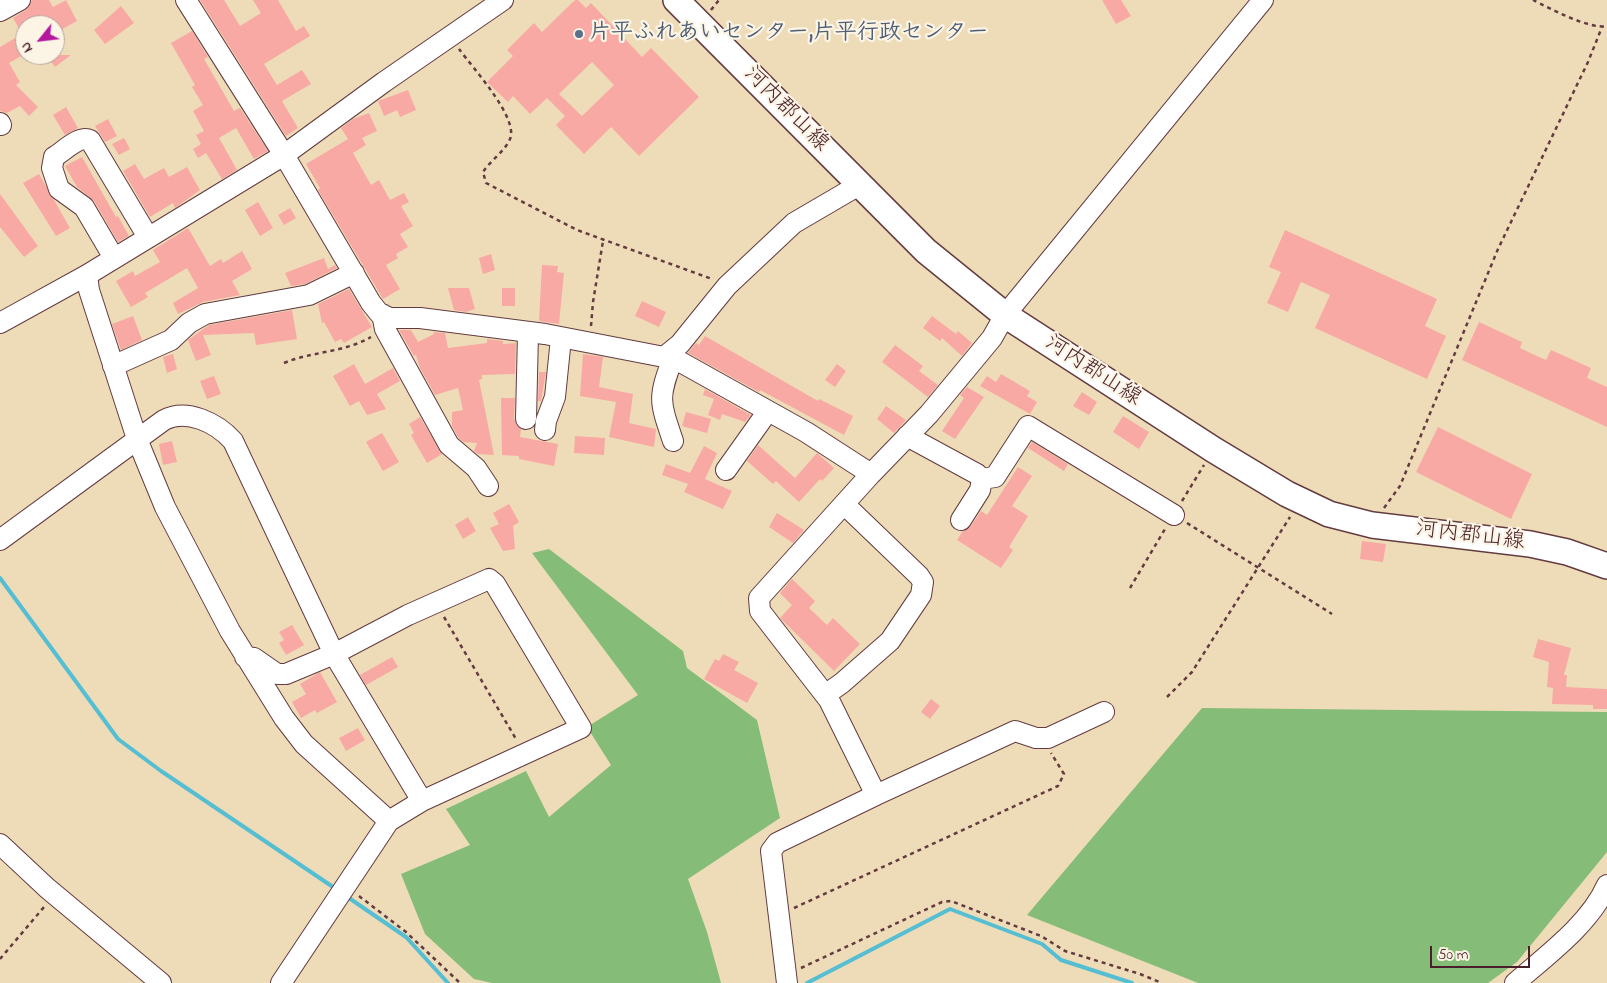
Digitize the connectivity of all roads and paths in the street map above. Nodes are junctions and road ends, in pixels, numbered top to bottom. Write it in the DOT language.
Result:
graph roads {
  1 [pos="20,0"];
  2 [pos="186,0"];
  3 [pos="503,0"];
  4 [pos="676,0"];
  5 [pos="1263,0"];
  6 [pos="1533,0"];
  7 [pos="0,11"];
  8 [pos="1607,26"];
  9 [pos="1602,27"];
  10 [pos="450,38"];
  11 [pos="284,156"];
  12 [pos="859,185"];
  13 [pos="148,237"];
  14 [pos="604,241"];
  15 [pos="114,258"];
  16 [pos="354,273"];
  17 [pos="87,275"];
  18 [pos="727,286"];
  19 [pos="1005,315"];
  20 [pos="383,321"];
  21 [pos="0,323"];
  22 [pos="528,332"];
  23 [pos="561,338"];
  24 [pos="590,344"];
  25 [pos="670,356"];
  26 [pos="284,363"];
  27 [pos="114,366"];
  28 [pos="768,411"];
  29 [pos="526,419"];
  30 [pos="545,430"];
  31 [pos="907,436"];
  32 [pos="137,439"];
  33 [pos="672,440"];
  34 [pos="726,470"];
  35 [pos="872,474"];
  36 [pos="982,479"];
  37 [pos="488,486"];
  38 [pos="1300,500"];
  39 [pos="844,504"];
  40 [pos="1174,515"];
  41 [pos="961,520"];
  42 [pos="1372,525"];
  43 [pos="0,540"];
  44 [pos="1607,566"];
  45 [pos="1258,567"];
  46 [pos="435,603"];
  47 [pos="1332,614"];
  48 [pos="334,654"];
  49 [pos="245,657"];
  50 [pos="825,695"];
  51 [pos="1167,697"];
  52 [pos="1104,712"];
  53 [pos="1036,738"];
  54 [pos="525,754"];
  55 [pos="876,795"];
  56 [pos="422,801"];
  57 [pos="388,822"];
  58 [pos="0,844"];
  59 [pos="1607,885"];
  60 [pos="346,886"];
  61 [pos="55,894"];
  62 [pos="778,916"];
  63 [pos="0,959"];
  64 [pos="786,979"];
  65 [pos="160,983"];
  66 [pos="281,983"];
  67 [pos="460,983"];
  68 [pos="1162,983"];
  69 [pos="1515,983"];
  1 -- 7 [label="street"];
  2 -- 11 [label="street"];
  3 -- 10 [label="street"];
  4 -- 12 [label="main road, 河内郡山線"];
  5 -- 19 [label="street"];
  6 -- 9 [label="path"];
  8 -- 9 [label="path"];
  9 -- 42 [label="path"];
  10 -- 11 [label="street"];
  10 -- 14 [label="path"];
  11 -- 13 [label="street"];
  11 -- 16 [label="street"];
  12 -- 18 [label="street"];
  12 -- 19 [label="main road, 河内郡山線"];
  13 -- 15 [label="street"];
  13 -- 15 [label="street"];
  14 -- 18 [label="path"];
  14 -- 24 [label="path"];
  15 -- 17 [label="street"];
  16 -- 20 [label="street"];
  16 -- 27 [label="street"];
  17 -- 21 [label="street"];
  17 -- 27 [label="street"];
  18 -- 25 [label="street"];
  19 -- 31 [label="street"];
  19 -- 38 [label="main road, 河内郡山線"];
  20 -- 22 [label="street"];
  20 -- 26 [label="path"];
  20 -- 37 [label="street"];
  22 -- 23 [label="street"];
  22 -- 29 [label="street"];
  23 -- 24 [label="street"];
  23 -- 30 [label="street"];
  24 -- 25 [label="street"];
  25 -- 28 [label="street"];
  25 -- 33 [label="street"];
  27 -- 32 [label="street"];
  28 -- 34 [label="street"];
  28 -- 35 [label="street"];
  31 -- 35 [label="street"];
  31 -- 36 [label="street"];
  32 -- 43 [label="street"];
  32 -- 48 [label="street"];
  32 -- 49 [label="street"];
  35 -- 39 [label="street"];
  36 -- 40 [label="street"];
  36 -- 41 [label="street"];
  38 -- 42 [label="main road, 河内郡山線"];
  38 -- 45 [label="path"];
  39 -- 50 [label="street"];
  39 -- 50 [label="street"];
  40 -- 45 [label="path"];
  42 -- 44 [label="main road, 河内郡山線"];
  45 -- 47 [label="path"];
  45 -- 51 [label="path"];
  46 -- 48 [label="street"];
  46 -- 54 [label="path"];
  46 -- 54 [label="street"];
  48 -- 49 [label="street"];
  48 -- 56 [label="street"];
  49 -- 57 [label="street"];
  50 -- 55 [label="street"];
  52 -- 53 [label="street"];
  53 -- 55 [label="street"];
  53 -- 62 [label="path"];
  54 -- 56 [label="street"];
  55 -- 62 [label="street"];
  56 -- 57 [label="street"];
  57 -- 60 [label="street"];
  58 -- 61 [label="street"];
  59 -- 69 [label="street"];
  60 -- 66 [label="street"];
  60 -- 67 [label="path"];
  61 -- 63 [label="path"];
  61 -- 65 [label="street"];
  62 -- 64 [label="street"];
  64 -- 68 [label="path"];
}
